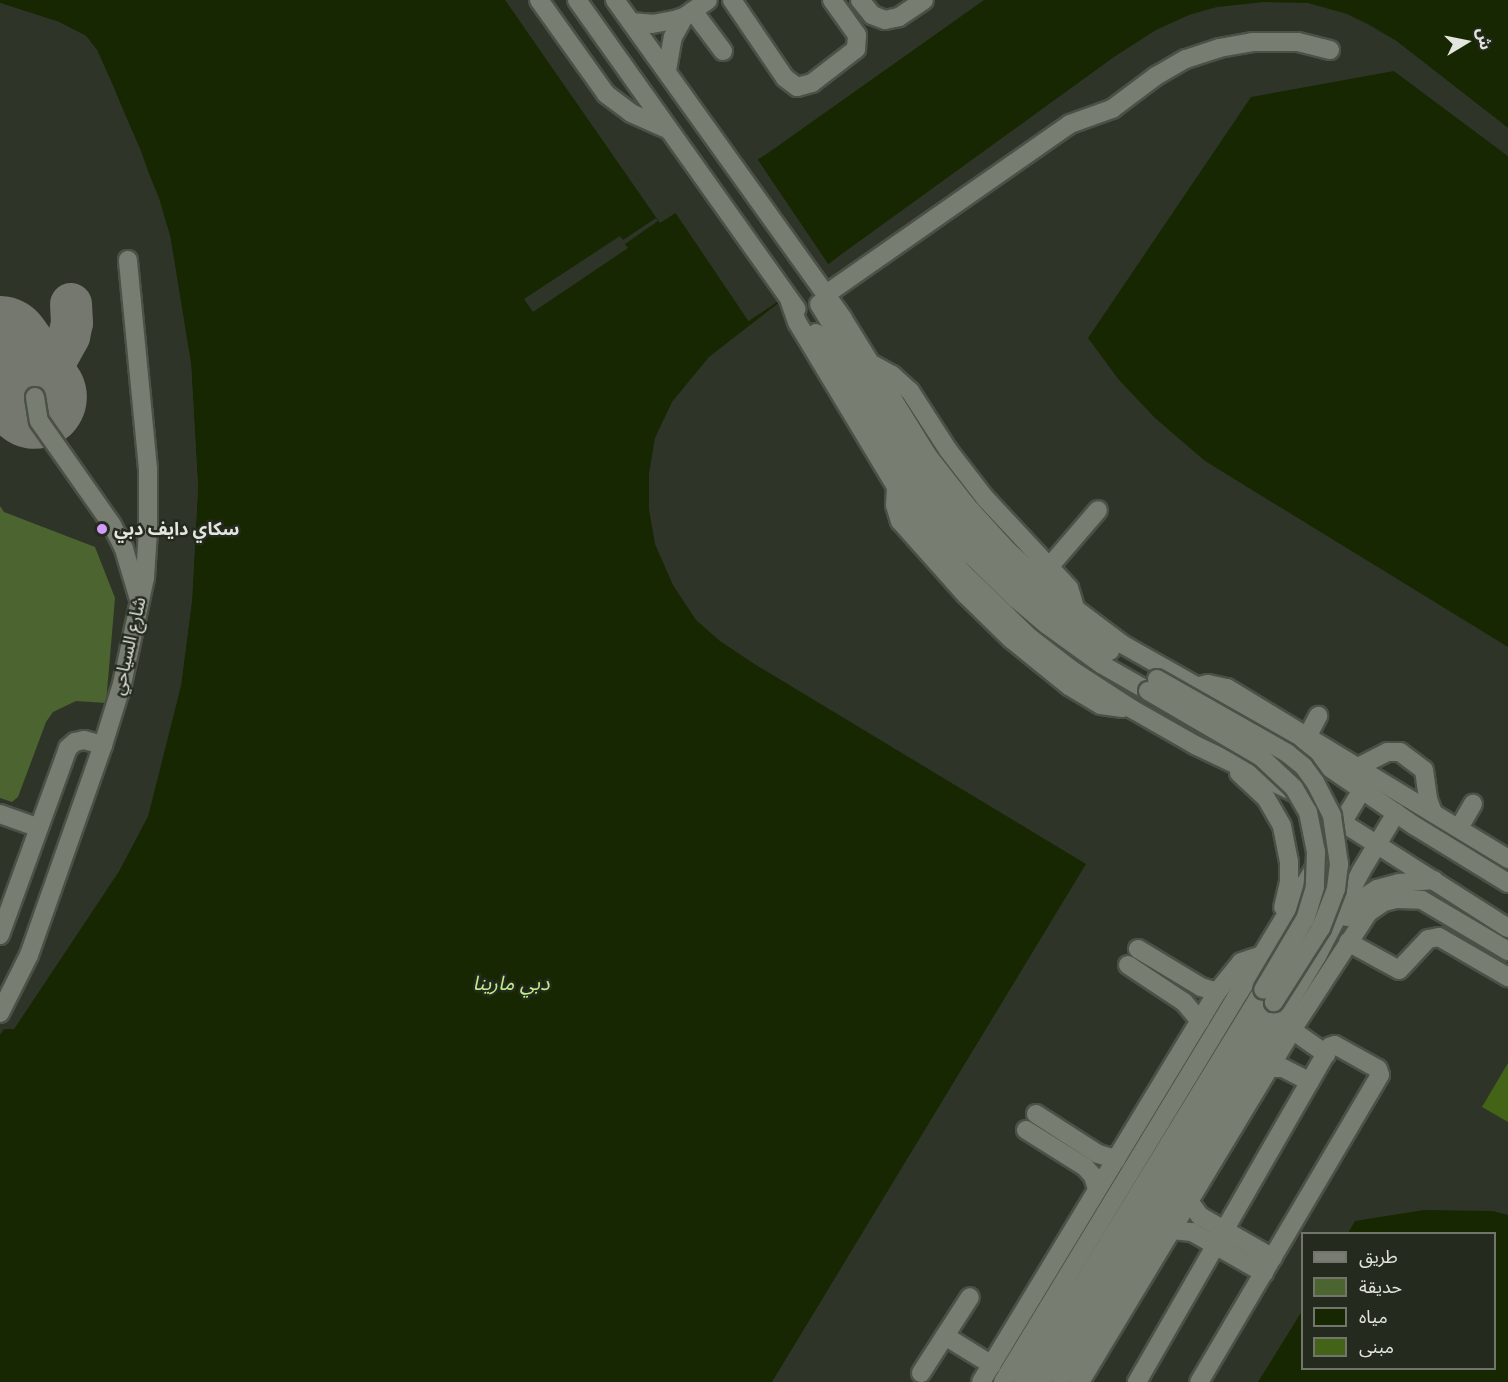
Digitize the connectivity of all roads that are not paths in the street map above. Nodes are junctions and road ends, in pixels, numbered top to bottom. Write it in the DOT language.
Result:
graph roads {
  1 [pos="539,0"];
  2 [pos="577,0"];
  3 [pos="615,0"];
  4 [pos="732,0"];
  5 [pos="832,0"];
  6 [pos="860,0"];
  7 [pos="924,0"];
  8 [pos="695,9"];
  9 [pos="632,22"];
  10 [pos="1330,50"];
  11 [pos="723,51"];
  12 [pos="666,70"];
  13 [pos="667,129"];
  14 [pos="128,260"];
  15 [pos="813,279"];
  16 [pos="825,295"];
  17 [pos="789,299"];
  18 [pos="872,364"];
  19 [pos="35,397"];
  20 [pos="1098,510"];
  21 [pos="1049,567"];
  22 [pos="139,601"];
  23 [pos="1076,610"];
  24 [pos="1152,685"];
  25 [pos="1195,687"];
  26 [pos="1318,716"];
  27 [pos="1308,736"];
  28 [pos="103,745"];
  29 [pos="1221,755"];
  30 [pos="1359,767"];
  31 [pos="1362,790"];
  32 [pos="1473,804"];
  33 [pos="1396,813"];
  34 [pos="1433,813"];
  35 [pos="0,814"];
  36 [pos="1342,822"];
  37 [pos="39,828"];
  38 [pos="1459,828"];
  39 [pos="1377,844"];
  40 [pos="1508,859"];
  41 [pos="1434,880"];
  42 [pos="1508,883"];
  43 [pos="1279,923"];
  44 [pos="1508,928"];
  45 [pos="0,935"];
  46 [pos="1348,942"];
  47 [pos="1138,949"];
  48 [pos="1508,951"];
  49 [pos="1259,956"];
  50 [pos="1317,956"];
  51 [pos="1128,965"];
  52 [pos="1508,977"];
  53 [pos="1217,992"];
  54 [pos="1268,996"];
  55 [pos="0,1012"];
  56 [pos="1200,1021"];
  57 [pos="1292,1030"];
  58 [pos="1326,1054"];
  59 [pos="1270,1068"];
  60 [pos="1310,1082"];
  61 [pos="1036,1114"];
  62 [pos="1026,1130"];
  63 [pos="1209,1136"];
  64 [pos="1116,1159"];
  65 [pos="1210,1166"];
  66 [pos="1097,1189"];
  67 [pos="1189,1201"];
  68 [pos="1087,1205"];
  69 [pos="1172,1230"];
  70 [pos="1220,1238"];
  71 [pos="1089,1239"];
  72 [pos="1268,1265"];
  73 [pos="970,1297"];
  74 [pos="945,1336"];
  75 [pos="992,1365"];
  76 [pos="921,1373"];
  77 [pos="981,1382"];
  78 [pos="1003,1382"];
  79 [pos="1023,1382"];
  80 [pos="1040,1382"];
  81 [pos="1060,1382"];
  82 [pos="1080,1382"];
  83 [pos="1137,1382"];
  84 [pos="1199,1382"];
  1 -- 13 [label="street"];
  2 -- 13 [label="street"];
  3 -- 9 [label="street"];
  4 -- 5 [label="street"];
  6 -- 7 [label="street"];
  8 -- 9 [label="street"];
  8 -- 11 [label="street"];
  8 -- 12 [label="street"];
  9 -- 12 [label="street"];
  10 -- 16 [label="street"];
  12 -- 15 [label="street"];
  13 -- 17 [label="street"];
  14 -- 22 [label="street, شارع السياحي"];
  15 -- 16 [label="street"];
  15 -- 24 [label="street"];
  16 -- 18 [label="street"];
  17 -- 24 [label="street"];
  17 -- 29 [label="street"];
  18 -- 21 [label="street"];
  18 -- 23 [label="street"];
  19 -- 22 [label="street"];
  20 -- 21 [label="street"];
  21 -- 23 [label="street"];
  22 -- 28 [label="street, شارع السياحي"];
  23 -- 25 [label="street"];
  24 -- 54 [label="street, bridge"];
  25 -- 27 [label="street"];
  25 -- 31 [label="street"];
  26 -- 27 [label="street"];
  27 -- 30 [label="street"];
  28 -- 37 [label="street"];
  28 -- 55 [label="street, شارع السياحي"];
  29 -- 36 [label="street"];
  29 -- 43 [label="street"];
  30 -- 34 [label="street"];
  30 -- 34 [label="street"];
  31 -- 33 [label="street"];
  31 -- 36 [label="street"];
  32 -- 38 [label="street"];
  33 -- 39 [label="street"];
  33 -- 42 [label="street"];
  34 -- 38 [label="street"];
  35 -- 37 [label="street"];
  36 -- 39 [label="street"];
  36 -- 43 [label="street"];
  37 -- 45 [label="street"];
  38 -- 40 [label="street"];
  39 -- 41 [label="street"];
  39 -- 50 [label="street"];
  41 -- 44 [label="street"];
  41 -- 50 [label="street"];
  43 -- 49 [label="street"];
  46 -- 48 [label="street"];
  46 -- 52 [label="street"];
  46 -- 57 [label="street"];
  47 -- 53 [label="street"];
  49 -- 53 [label="street"];
  49 -- 71 [label="street"];
  50 -- 63 [label="street"];
  51 -- 56 [label="street"];
  53 -- 56 [label="street"];
  54 -- 79 [label="street"];
  54 -- 80 [label="street"];
  56 -- 64 [label="street"];
  57 -- 58 [label="street"];
  57 -- 59 [label="street"];
  58 -- 60 [label="street"];
  58 -- 72 [label="street"];
  59 -- 60 [label="street"];
  59 -- 65 [label="street"];
  60 -- 70 [label="street"];
  61 -- 64 [label="street"];
  62 -- 66 [label="street"];
  63 -- 65 [label="street"];
  63 -- 81 [label="street"];
  64 -- 66 [label="street"];
  65 -- 67 [label="street"];
  66 -- 68 [label="street"];
  67 -- 69 [label="street"];
  67 -- 70 [label="street"];
  68 -- 71 [label="street"];
  68 -- 75 [label="street"];
  69 -- 70 [label="street"];
  69 -- 82 [label="street"];
  70 -- 72 [label="street"];
  70 -- 83 [label="street"];
  71 -- 78 [label="street"];
  72 -- 84 [label="street"];
  73 -- 74 [label="street"];
  74 -- 75 [label="street"];
  74 -- 76 [label="street"];
  75 -- 77 [label="street"];
}
